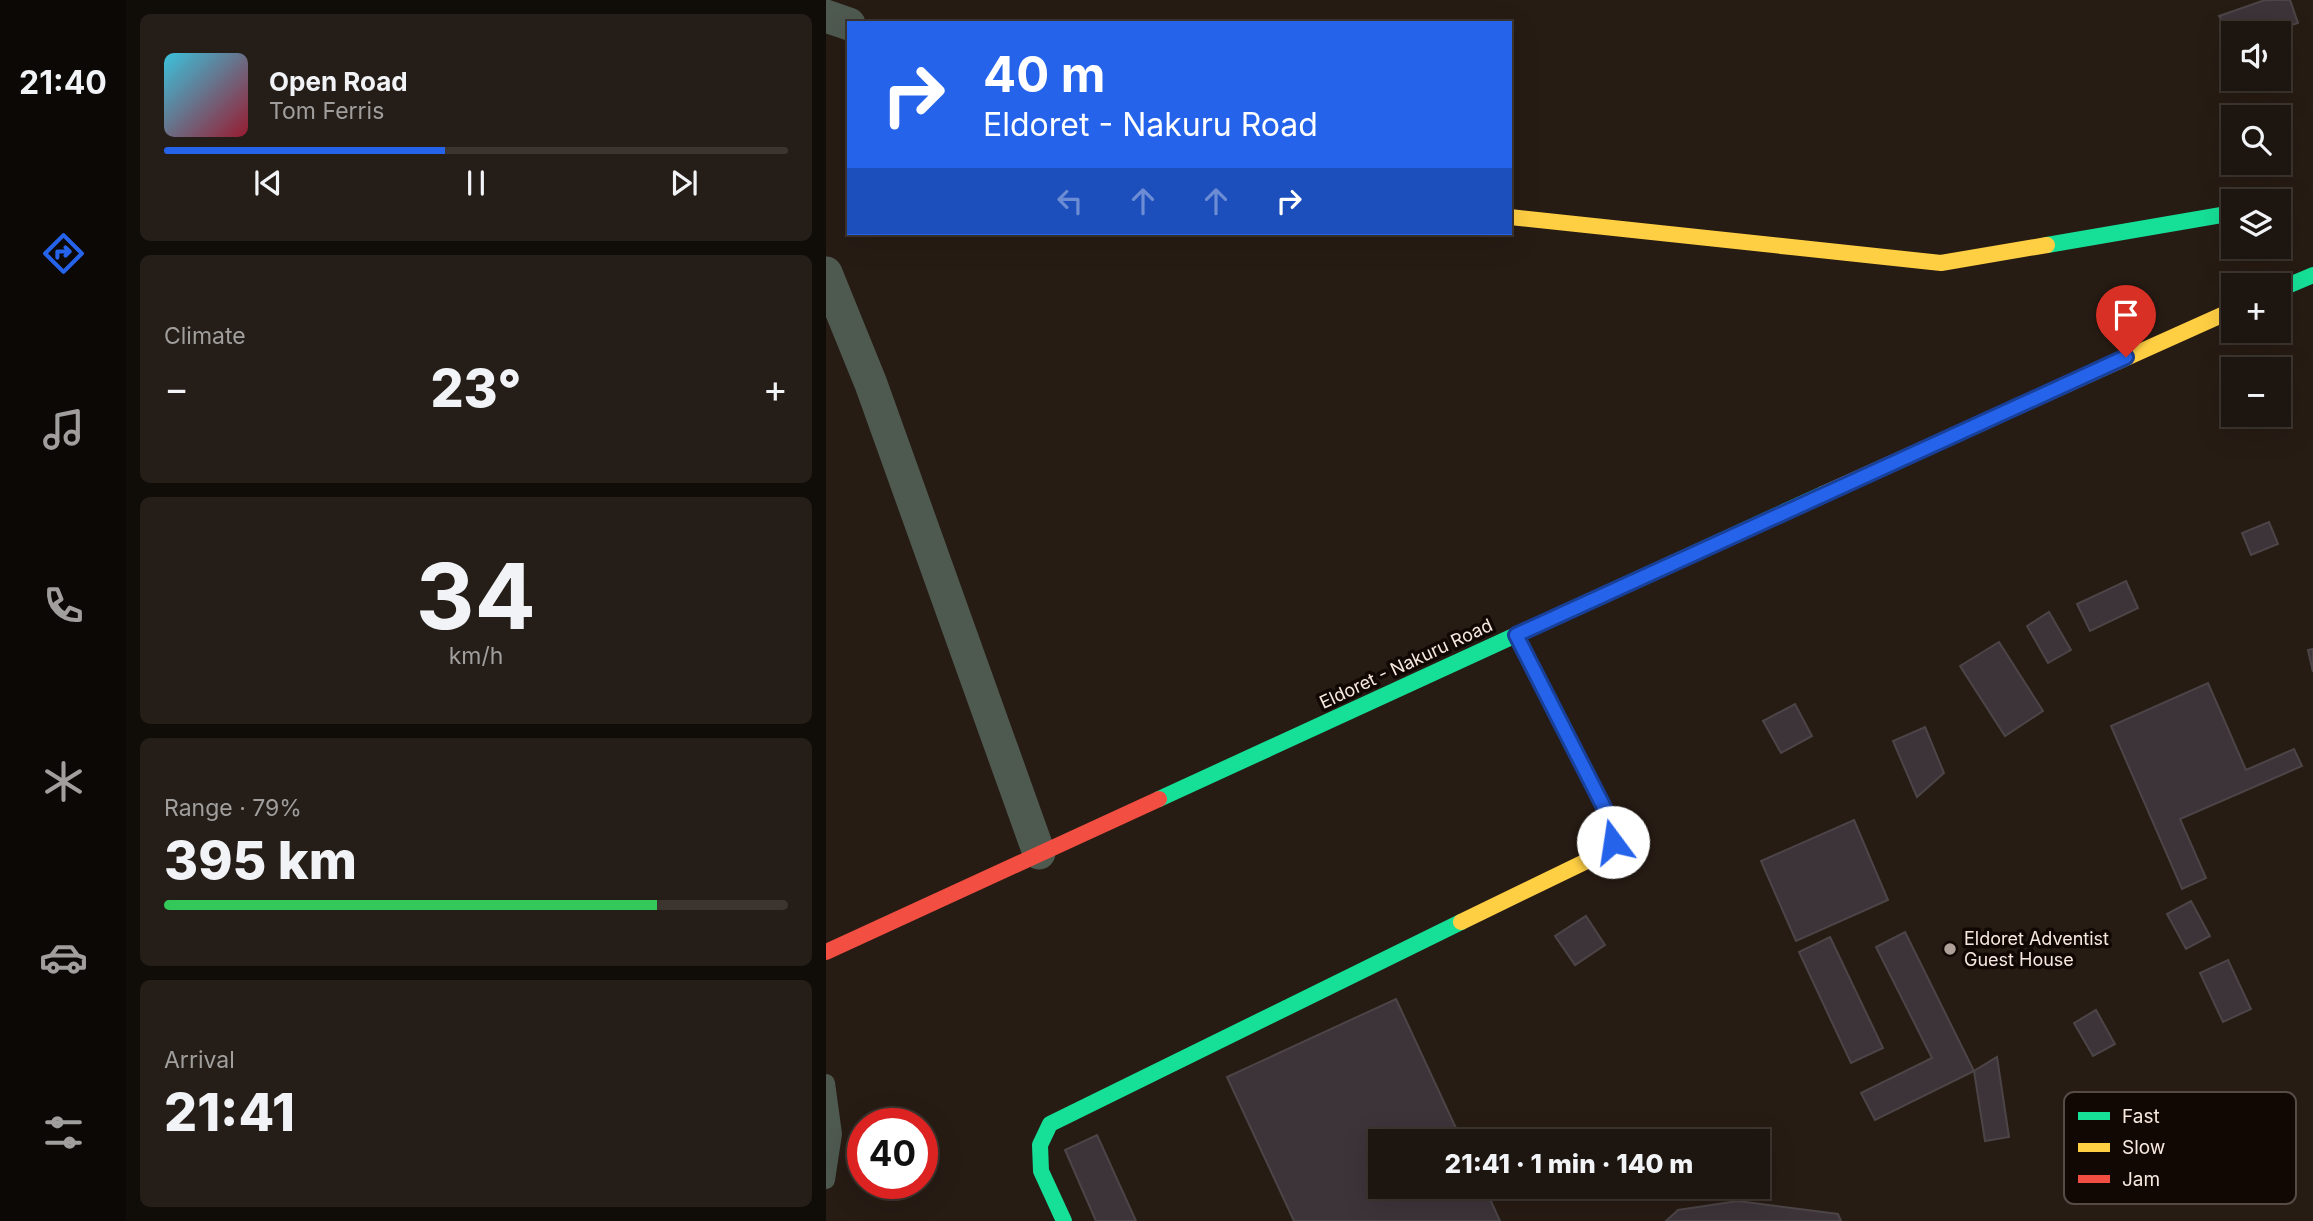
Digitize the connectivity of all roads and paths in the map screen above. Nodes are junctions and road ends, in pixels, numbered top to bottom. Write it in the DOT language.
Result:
graph roads {
  1 [pos="826,16"];
  2 [pos="847,23"];
  3 [pos="2221,215"];
  4 [pos="1512,217"];
  5 [pos="826,273"];
  6 [pos="2313,275"];
  7 [pos="2291,284"];
  8 [pos="2221,315"];
  9 [pos="1516,635"];
  10 [pos="1039,853"];
  11 [pos="826,952"];
  12 [pos="826,1083"];
  13 [pos="826,1180"];
  14 [pos="1064,1221"];
  1 -- 2 [label="street"];
  3 -- 4 [label="main road"];
  5 -- 10 [label="street"];
  6 -- 7 [label="main road"];
  8 -- 9 [label="main road, Eldoret - Nakuru Road"];
  9 -- 10 [label="main road, Eldoret - Nakuru Road"];
  9 -- 14 [label="main road"];
  10 -- 11 [label="main road, Eldoret - Nakuru Road"];
  12 -- 13 [label="lane"];
}
